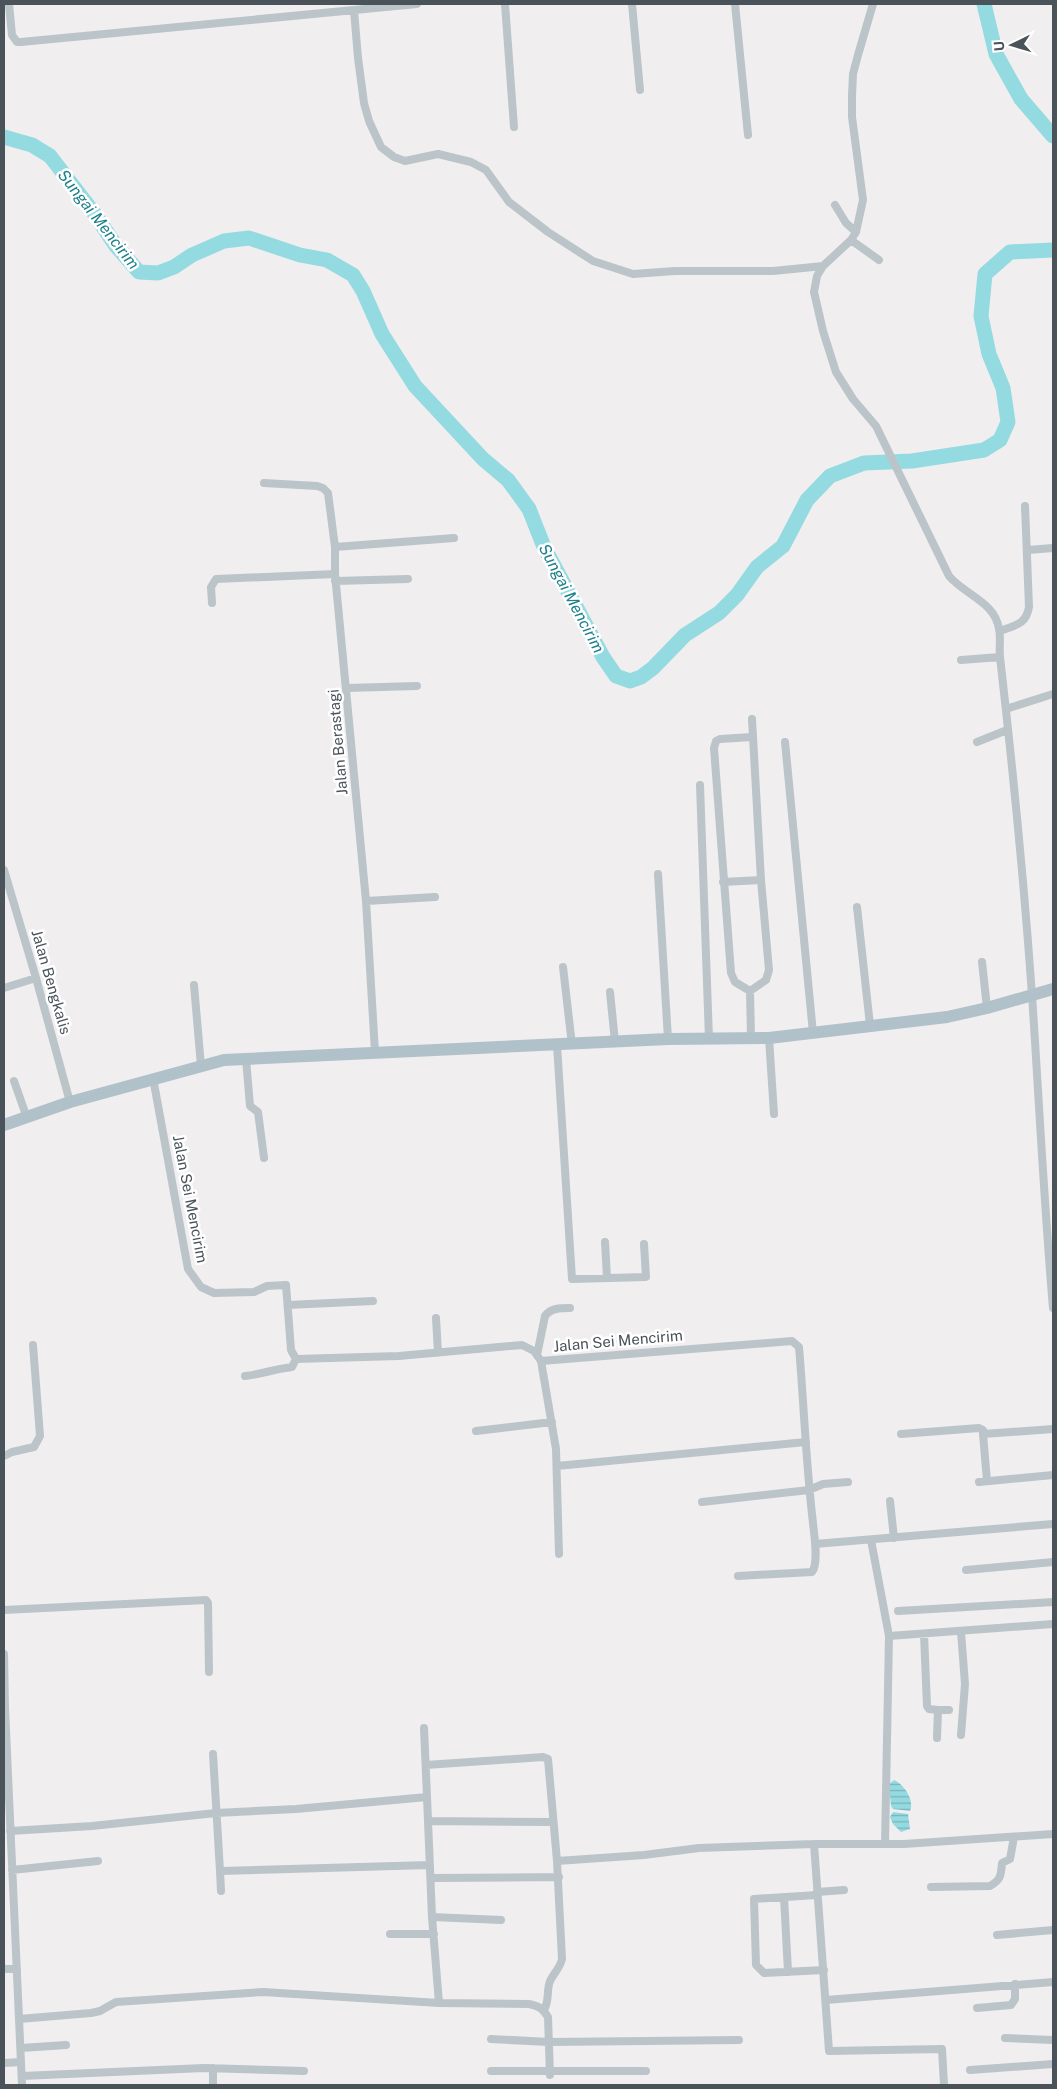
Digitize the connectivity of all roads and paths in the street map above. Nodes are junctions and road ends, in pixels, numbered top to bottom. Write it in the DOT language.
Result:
graph roads {
  1 [pos="9,4"];
  2 [pos="417,4"];
  3 [pos="505,4"];
  4 [pos="632,4"];
  5 [pos="735,4"];
  6 [pos="873,4"];
  7 [pos="354,10"];
  8 [pos="640,90"];
  9 [pos="514,127"];
  10 [pos="748,135"];
  11 [pos="835,205"];
  12 [pos="856,232"];
  13 [pos="851,240"];
  14 [pos="879,260"];
  15 [pos="823,266"];
  16 [pos="264,484"];
  17 [pos="1025,506"];
  18 [pos="454,538"];
  19 [pos="335,547"];
  20 [pos="1053,548"];
  21 [pos="1028,550"];
  22 [pos="335,578"];
  23 [pos="408,579"];
  24 [pos="212,603"];
  25 [pos="1000,631"];
  26 [pos="1000,657"];
  27 [pos="961,660"];
  28 [pos="418,686"];
  29 [pos="347,688"];
  30 [pos="1053,694"];
  31 [pos="1006,709"];
  32 [pos="752,719"];
  33 [pos="1008,730"];
  34 [pos="752,737"];
  35 [pos="785,742"];
  36 [pos="977,742"];
  37 [pos="700,785"];
  38 [pos="4,870"];
  39 [pos="658,874"];
  40 [pos="761,880"];
  41 [pos="723,882"];
  42 [pos="435,897"];
  43 [pos="366,901"];
  44 [pos="856,907"];
  45 [pos="982,962"];
  46 [pos="563,967"];
  47 [pos="36,978"];
  48 [pos="194,985"];
  49 [pos="4,988"];
  50 [pos="1053,989"];
  51 [pos="750,991"];
  52 [pos="610,992"];
  53 [pos="1032,995"];
  54 [pos="987,1008"];
  55 [pos="870,1026"];
  56 [pos="813,1033"];
  57 [pos="709,1038"];
  58 [pos="751,1038"];
  59 [pos="768,1038"];
  60 [pos="668,1039"];
  61 [pos="615,1042"];
  62 [pos="557,1045"];
  63 [pos="572,1045"];
  64 [pos="375,1052"];
  65 [pos="246,1059"];
  66 [pos="201,1066"];
  67 [pos="154,1078"];
  68 [pos="14,1081"];
  69 [pos="70,1102"];
  70 [pos="774,1114"];
  71 [pos="27,1118"];
  72 [pos="4,1126"];
  73 [pos="264,1158"];
  74 [pos="1049,1215"];
  75 [pos="605,1242"];
  76 [pos="644,1244"];
  77 [pos="607,1278"];
  78 [pos="373,1301"];
  79 [pos="288,1305"];
  80 [pos="570,1308"];
  81 [pos="1053,1308"];
  82 [pos="436,1318"];
  83 [pos="34,1344"];
  84 [pos="438,1353"];
  85 [pos="539,1358"];
  86 [pos="296,1359"];
  87 [pos="245,1376"];
  88 [pos="552,1422"];
  89 [pos="1053,1429"];
  90 [pos="476,1431"];
  91 [pos="901,1434"];
  92 [pos="984,1434"];
  93 [pos="806,1442"];
  94 [pos="4,1456"];
  95 [pos="557,1466"];
  96 [pos="1053,1474"];
  97 [pos="848,1482"];
  98 [pos="809,1490"];
  99 [pos="890,1501"];
  100 [pos="702,1502"];
  101 [pos="1053,1524"];
  102 [pos="894,1538"];
  103 [pos="871,1540"];
  104 [pos="815,1544"];
  105 [pos="559,1554"];
  106 [pos="1053,1562"];
  107 [pos="966,1570"];
  108 [pos="738,1576"];
  109 [pos="1053,1602"];
  110 [pos="4,1610"];
  111 [pos="898,1612"];
  112 [pos="1053,1624"];
  113 [pos="961,1632"];
  114 [pos="924,1634"];
  115 [pos="889,1636"];
  116 [pos="4,1654"];
  117 [pos="208,1672"];
  118 [pos="4,1708"];
  119 [pos="938,1710"];
  120 [pos="949,1710"];
  121 [pos="424,1728"];
  122 [pos="961,1735"];
  123 [pos="937,1738"];
  124 [pos="5,1743"];
  125 [pos="214,1754"];
  126 [pos="426,1765"];
  127 [pos="6,1795"];
  128 [pos="427,1797"];
  129 [pos="216,1813"];
  130 [pos="429,1821"];
  131 [pos="554,1822"];
  132 [pos="10,1831"];
  133 [pos="1053,1834"];
  134 [pos="1014,1837"];
  135 [pos="814,1844"];
  136 [pos="885,1844"];
  137 [pos="8,1856"];
  138 [pos="98,1861"];
  139 [pos="557,1861"];
  140 [pos="430,1865"];
  141 [pos="12,1870"];
  142 [pos="220,1871"];
  143 [pos="559,1877"];
  144 [pos="431,1878"];
  145 [pos="932,1888"];
  146 [pos="844,1890"];
  147 [pos="221,1891"];
  148 [pos="817,1894"];
  149 [pos="784,1897"];
  150 [pos="432,1917"];
  151 [pos="501,1920"];
  152 [pos="1053,1930"];
  153 [pos="390,1934"];
  154 [pos="434,1934"];
  155 [pos="997,1934"];
  156 [pos="4,1969"];
  157 [pos="17,1969"];
  158 [pos="824,1970"];
  159 [pos="788,1972"];
  160 [pos="1053,1982"];
  161 [pos="1015,1984"];
  162 [pos="826,2000"];
  163 [pos="439,2003"];
  164 [pos="977,2008"];
  165 [pos="544,2010"];
  166 [pos="19,2019"];
  167 [pos="1005,2038"];
  168 [pos="491,2039"];
  169 [pos="739,2040"];
  170 [pos="1053,2040"];
  171 [pos="550,2042"];
  172 [pos="66,2045"];
  173 [pos="21,2048"];
  174 [pos="21,2062"];
  175 [pos="4,2063"];
  176 [pos="1053,2064"];
  177 [pos="213,2068"];
  178 [pos="491,2070"];
  179 [pos="970,2070"];
  180 [pos="304,2071"];
  181 [pos="646,2071"];
  182 [pos="550,2074"];
  183 [pos="22,2076"];
  184 [pos="22,2085"];
  185 [pos="213,2085"];
  186 [pos="944,2085"];
  1 -- 7 [label="street"];
  2 -- 7 [label="street"];
  3 -- 9 [label="street"];
  4 -- 8 [label="street"];
  5 -- 10 [label="street"];
  6 -- 12 [label="street"];
  7 -- 15 [label="street"];
  11 -- 12 [label="street"];
  12 -- 13 [label="street"];
  13 -- 14 [label="street"];
  13 -- 15 [label="street"];
  15 -- 25 [label="street"];
  16 -- 19 [label="street, Jalan Berastagi"];
  17 -- 21 [label="street"];
  18 -- 19 [label="street"];
  19 -- 22 [label="street, Jalan Berastagi"];
  20 -- 21 [label="street"];
  21 -- 25 [label="street"];
  22 -- 23 [label="street"];
  22 -- 24 [label="street"];
  22 -- 29 [label="street, Jalan Berastagi"];
  25 -- 26 [label="street"];
  26 -- 27 [label="street"];
  26 -- 31 [label="street"];
  28 -- 29 [label="street"];
  29 -- 43 [label="street, Jalan Berastagi"];
  30 -- 31 [label="street"];
  31 -- 33 [label="street"];
  32 -- 34 [label="street"];
  33 -- 36 [label="street"];
  33 -- 53 [label="street"];
  34 -- 40 [label="street"];
  34 -- 41 [label="street"];
  35 -- 56 [label="street"];
  37 -- 57 [label="street"];
  38 -- 47 [label="street, Jalan Bengkalis"];
  39 -- 60 [label="street"];
  40 -- 41 [label="street"];
  40 -- 51 [label="street"];
  41 -- 51 [label="street"];
  42 -- 43 [label="street"];
  43 -- 64 [label="street, Jalan Berastagi"];
  44 -- 55 [label="street"];
  45 -- 54 [label="street"];
  46 -- 63 [label="street"];
  47 -- 49 [label="street"];
  47 -- 69 [label="street, Jalan Bengkalis"];
  48 -- 66 [label="street"];
  50 -- 53 [label="main road"];
  51 -- 58 [label="street"];
  52 -- 61 [label="street"];
  53 -- 54 [label="main road"];
  53 -- 74 [label="street"];
  54 -- 55 [label="main road"];
  55 -- 56 [label="main road"];
  56 -- 59 [label="main road"];
  57 -- 58 [label="main road"];
  57 -- 60 [label="main road"];
  58 -- 59 [label="main road"];
  59 -- 70 [label="street"];
  60 -- 61 [label="main road"];
  61 -- 63 [label="main road"];
  62 -- 63 [label="main road"];
  62 -- 64 [label="main road"];
  62 -- 77 [label="street"];
  64 -- 65 [label="main road"];
  65 -- 66 [label="main road"];
  65 -- 73 [label="street"];
  66 -- 67 [label="main road"];
  67 -- 69 [label="main road"];
  67 -- 79 [label="street, Jalan Sei Mencirim"];
  68 -- 71 [label="street"];
  69 -- 71 [label="main road"];
  71 -- 72 [label="main road"];
  74 -- 81 [label="street"];
  75 -- 77 [label="street"];
  76 -- 77 [label="street"];
  78 -- 79 [label="street"];
  79 -- 86 [label="street, Jalan Sei Mencirim"];
  80 -- 85 [label="street"];
  82 -- 84 [label="street"];
  83 -- 94 [label="street"];
  84 -- 85 [label="street, Jalan Sei Mencirim"];
  84 -- 86 [label="street, Jalan Sei Mencirim"];
  85 -- 88 [label="street"];
  85 -- 93 [label="street, Jalan Sei Mencirim"];
  86 -- 87 [label="street"];
  88 -- 90 [label="street"];
  88 -- 95 [label="street"];
  89 -- 92 [label="street"];
  91 -- 92 [label="street"];
  92 -- 96 [label="street"];
  93 -- 95 [label="street"];
  93 -- 98 [label="street, Jalan Sei Mencirim"];
  95 -- 105 [label="street"];
  97 -- 98 [label="street"];
  98 -- 100 [label="street"];
  98 -- 104 [label="street, Jalan Sei Mencirim"];
  99 -- 102 [label="street"];
  101 -- 102 [label="street"];
  102 -- 103 [label="street"];
  103 -- 104 [label="street"];
  103 -- 115 [label="street"];
  104 -- 108 [label="street, Jalan Sei Mencirim"];
  106 -- 107 [label="street"];
  109 -- 111 [label="street"];
  110 -- 117 [label="street"];
  112 -- 113 [label="street"];
  113 -- 114 [label="street"];
  113 -- 122 [label="street"];
  114 -- 115 [label="street"];
  114 -- 119 [label="street"];
  115 -- 136 [label="street"];
  116 -- 118 [label="street"];
  118 -- 124 [label="street"];
  119 -- 120 [label="street"];
  119 -- 123 [label="street"];
  121 -- 126 [label="street"];
  124 -- 127 [label="street"];
  125 -- 129 [label="street"];
  126 -- 128 [label="street"];
  126 -- 131 [label="street"];
  127 -- 132 [label="street"];
  128 -- 129 [label="street"];
  128 -- 130 [label="street"];
  129 -- 132 [label="street"];
  129 -- 142 [label="street"];
  130 -- 131 [label="street"];
  130 -- 140 [label="street"];
  131 -- 139 [label="street"];
  132 -- 137 [label="street"];
  133 -- 134 [label="street"];
  134 -- 136 [label="street"];
  134 -- 145 [label="street"];
  135 -- 136 [label="street"];
  135 -- 139 [label="street"];
  135 -- 148 [label="street"];
  137 -- 141 [label="street"];
  138 -- 141 [label="street"];
  139 -- 143 [label="street"];
  140 -- 142 [label="street"];
  140 -- 144 [label="street"];
  141 -- 157 [label="street"];
  142 -- 147 [label="street"];
  143 -- 144 [label="street"];
  143 -- 165 [label="street"];
  144 -- 150 [label="street"];
  146 -- 148 [label="street"];
  148 -- 149 [label="street"];
  148 -- 158 [label="street"];
  149 -- 159 [label="street"];
  149 -- 159 [label="street"];
  150 -- 151 [label="street"];
  150 -- 154 [label="street"];
  152 -- 155 [label="street"];
  153 -- 154 [label="street"];
  154 -- 163 [label="street"];
  156 -- 157 [label="street"];
  157 -- 166 [label="street"];
  158 -- 159 [label="street"];
  158 -- 162 [label="street"];
  160 -- 161 [label="street"];
  161 -- 162 [label="street"];
  161 -- 164 [label="street"];
  162 -- 186 [label="street"];
  163 -- 165 [label="street"];
  163 -- 166 [label="street"];
  165 -- 171 [label="street"];
  166 -- 173 [label="street"];
  167 -- 170 [label="street"];
  168 -- 171 [label="street"];
  169 -- 171 [label="street"];
  171 -- 182 [label="street"];
  172 -- 173 [label="street"];
  173 -- 174 [label="street"];
  174 -- 175 [label="street"];
  174 -- 183 [label="street"];
  176 -- 179 [label="street"];
  177 -- 180 [label="street"];
  177 -- 183 [label="street"];
  177 -- 185 [label="street"];
  178 -- 182 [label="street"];
  181 -- 182 [label="street"];
  183 -- 184 [label="street"];
}
